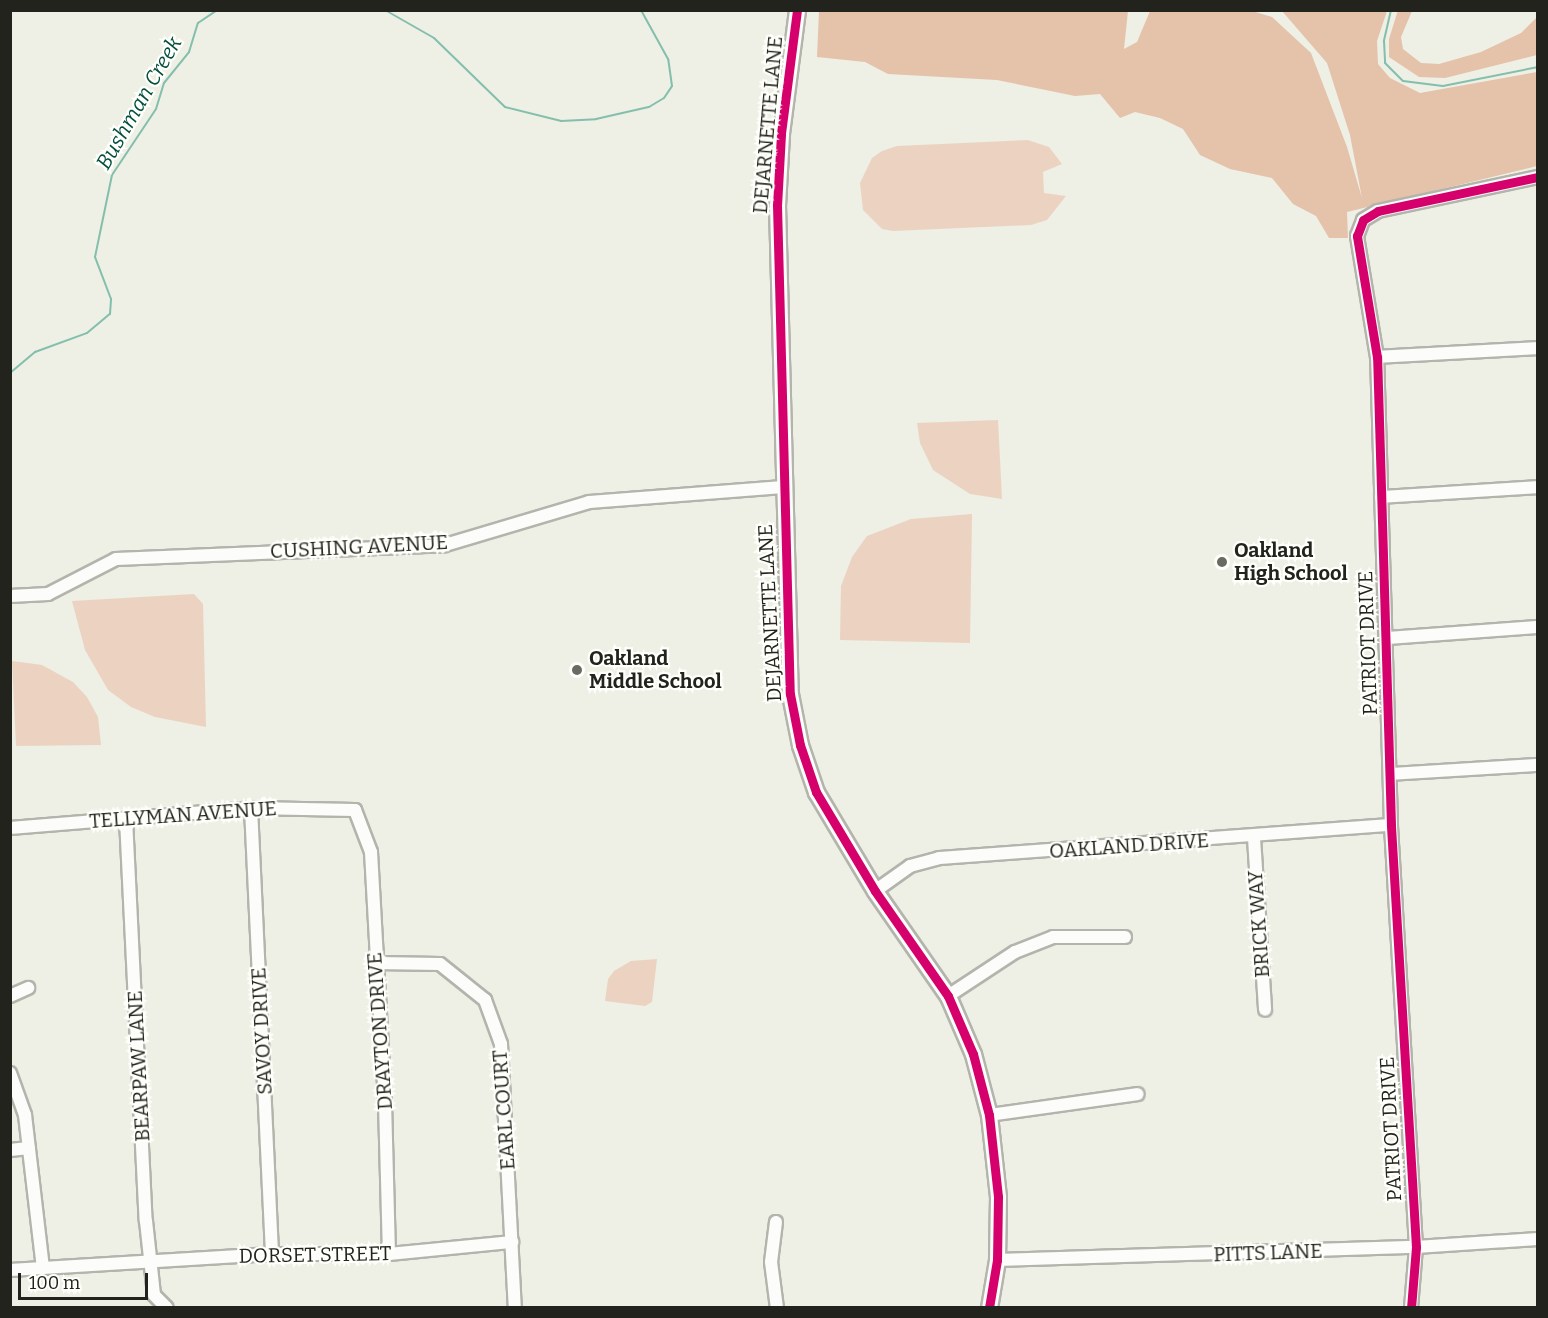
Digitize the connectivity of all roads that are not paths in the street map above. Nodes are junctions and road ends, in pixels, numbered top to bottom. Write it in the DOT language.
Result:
graph roads {
  1 [pos="797,10"];
  2 [pos="1538,177"];
  3 [pos="1538,348"];
  4 [pos="1377,357"];
  5 [pos="783,487"];
  6 [pos="1538,488"];
  7 [pos="1381,497"];
  8 [pos="10,596"];
  9 [pos="1538,627"];
  10 [pos="1387,638"];
  11 [pos="1538,765"];
  12 [pos="1390,774"];
  13 [pos="251,808"];
  14 [pos="355,810"];
  15 [pos="126,819"];
  16 [pos="1391,825"];
  17 [pos="10,828"];
  18 [pos="1254,838"];
  19 [pos="875,891"];
  20 [pos="1125,937"];
  21 [pos="376,963"];
  22 [pos="28,988"];
  23 [pos="10,996"];
  24 [pos="948,996"];
  25 [pos="1265,1011"];
  26 [pos="10,1073"];
  27 [pos="1138,1094"];
  28 [pos="989,1116"];
  29 [pos="29,1148"];
  30 [pos="10,1150"];
  31 [pos="776,1222"];
  32 [pos="1538,1239"];
  33 [pos="512,1242"];
  34 [pos="1416,1247"];
  35 [pos="272,1254"];
  36 [pos="389,1254"];
  37 [pos="151,1259"];
  38 [pos="998,1260"];
  39 [pos="43,1268"];
  40 [pos="10,1270"];
  41 [pos="167,1308"];
  42 [pos="515,1308"];
  43 [pos="777,1308"];
  44 [pos="989,1308"];
  45 [pos="1411,1308"];
  1 -- 5 [label="main road, DEJARNETTE LANE"];
  2 -- 4 [label="street, PATRIOT DRIVE"];
  3 -- 4 [label="street"];
  4 -- 7 [label="street, PATRIOT DRIVE"];
  5 -- 8 [label="street, CUSHING AVENUE"];
  5 -- 19 [label="main road, DEJARNETTE LANE"];
  6 -- 7 [label="street"];
  7 -- 10 [label="street, PATRIOT DRIVE"];
  9 -- 10 [label="street"];
  10 -- 12 [label="street, PATRIOT DRIVE"];
  11 -- 12 [label="street"];
  12 -- 16 [label="street, PATRIOT DRIVE"];
  13 -- 14 [label="street, TELLYMAN AVENUE"];
  13 -- 15 [label="street, TELLYMAN AVENUE"];
  13 -- 35 [label="street, SAVOY DRIVE"];
  14 -- 21 [label="street, DRAYTON DRIVE"];
  15 -- 17 [label="street, TELLYMAN AVENUE"];
  15 -- 37 [label="street, BEARPAW LANE"];
  16 -- 18 [label="street, OAKLAND DRIVE"];
  16 -- 34 [label="street, PATRIOT DRIVE"];
  18 -- 19 [label="street, OAKLAND DRIVE"];
  18 -- 25 [label="street, BRICK WAY"];
  19 -- 24 [label="main road, DEJARNETTE LANE"];
  20 -- 24 [label="street"];
  21 -- 33 [label="street, EARL COURT"];
  21 -- 36 [label="street, DRAYTON DRIVE"];
  22 -- 23 [label="street"];
  24 -- 28 [label="main road, DEJARNETTE LANE"];
  26 -- 29 [label="street"];
  27 -- 28 [label="street"];
  28 -- 38 [label="main road, DEJARNETTE LANE"];
  29 -- 30 [label="street"];
  29 -- 39 [label="street"];
  31 -- 43 [label="street"];
  32 -- 34 [label="street, PITTS LANE"];
  33 -- 36 [label="street, DORSET STREET"];
  33 -- 42 [label="street, EARL COURT"];
  34 -- 38 [label="street, PITTS LANE"];
  34 -- 45 [label="street, PATRIOT DRIVE"];
  35 -- 36 [label="street, DORSET STREET"];
  35 -- 37 [label="street, DORSET STREET"];
  37 -- 39 [label="street, DORSET STREET"];
  37 -- 41 [label="street, BEARPAW LANE"];
  38 -- 44 [label="main road, DEJARNETTE LANE"];
  39 -- 40 [label="street, DORSET STREET"];
}
